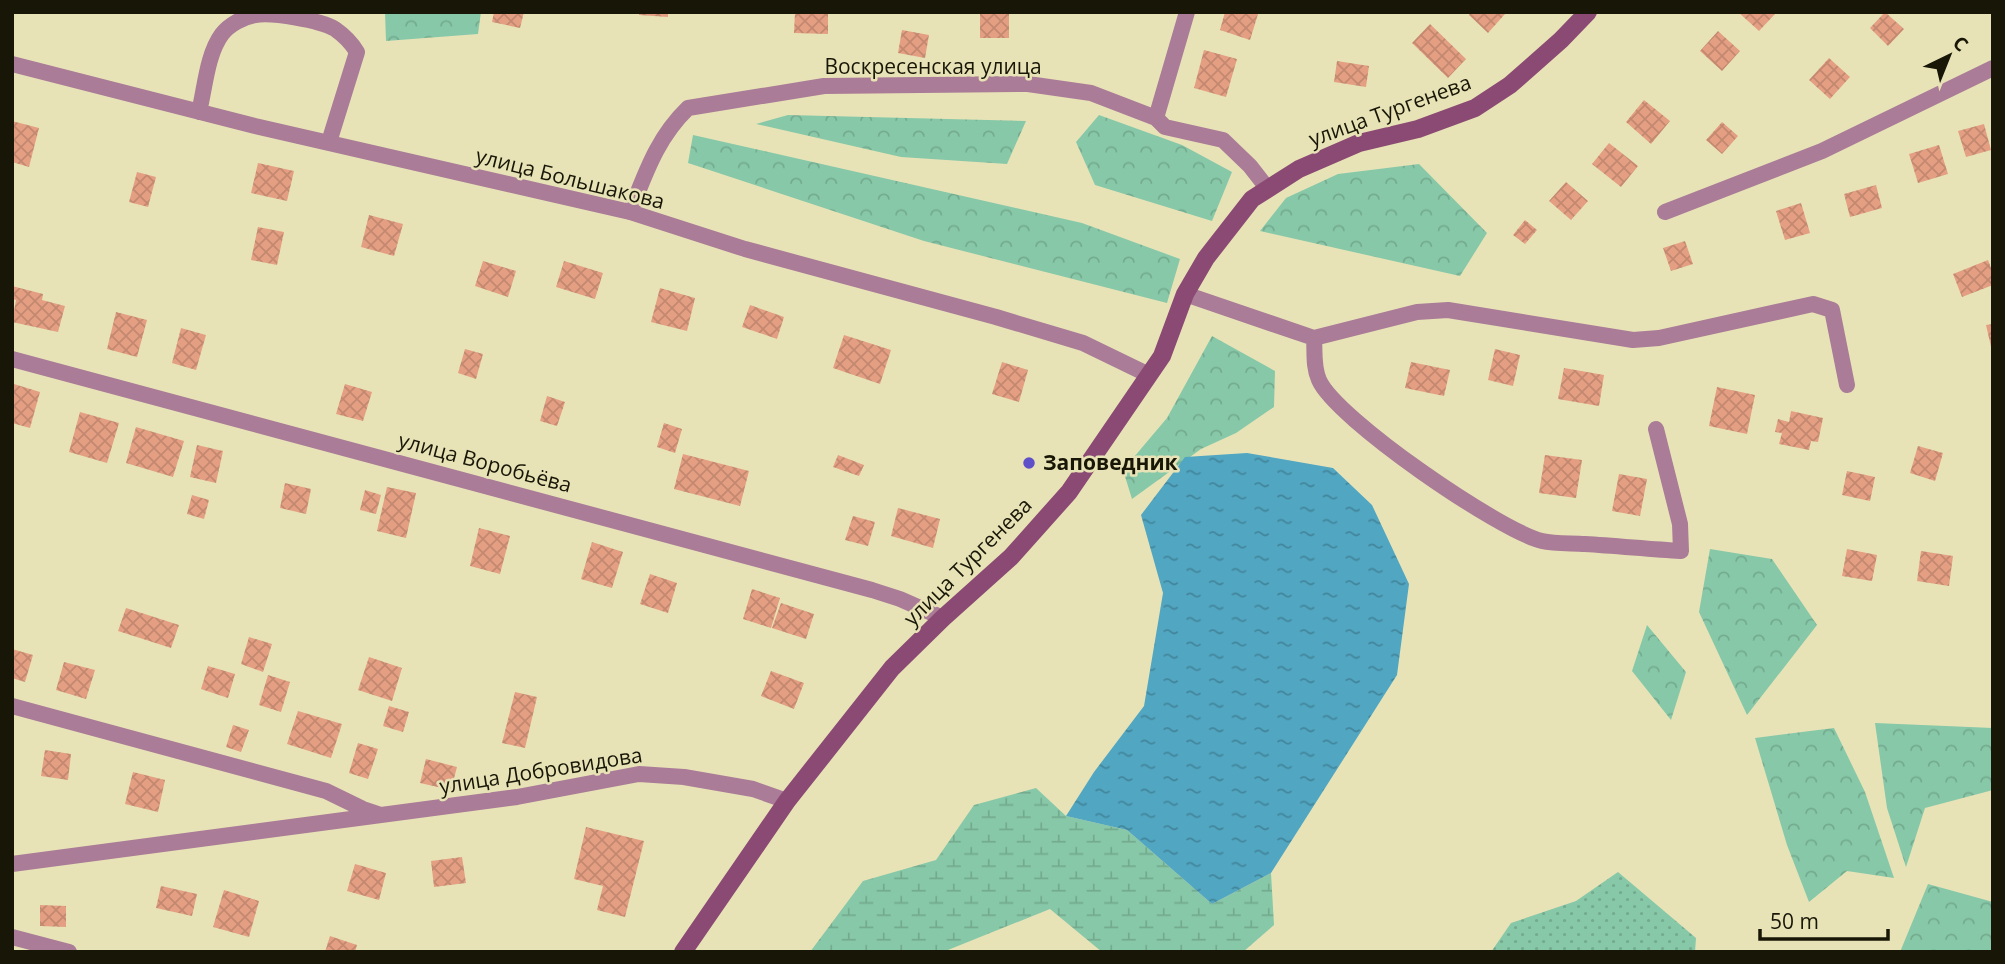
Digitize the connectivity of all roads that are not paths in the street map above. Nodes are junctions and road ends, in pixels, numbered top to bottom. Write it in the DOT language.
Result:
graph roads {
  1 [pos="1187,12"];
  2 [pos="1588,12"];
  3 [pos="12,64"];
  4 [pos="1993,68"];
  5 [pos="199,112"];
  6 [pos="1156,118"];
  7 [pos="329,142"];
  8 [pos="1268,189"];
  9 [pos="630,212"];
  10 [pos="1665,212"];
  11 [pos="1185,295"];
  12 [pos="1314,338"];
  13 [pos="12,359"];
  14 [pos="1149,375"];
  15 [pos="1847,385"];
  16 [pos="1656,429"];
  17 [pos="943,618"];
  18 [pos="12,706"];
  19 [pos="787,801"];
  20 [pos="382,815"];
  21 [pos="12,864"];
  22 [pos="12,937"];
  23 [pos="69,952"];
  24 [pos="683,952"];
  1 -- 6 [label="street"];
  2 -- 8 [label="street, улица Тургенева"];
  3 -- 5 [label="street, улица Большакова"];
  4 -- 10 [label="street"];
  5 -- 7 [label="street, улица Большакова"];
  5 -- 7 [label="street"];
  6 -- 8 [label="street, Воскресенская улица"];
  6 -- 9 [label="street, Воскресенская улица"];
  7 -- 9 [label="street, улица Большакова"];
  8 -- 11 [label="street, улица Тургенева"];
  9 -- 14 [label="street, улица Большакова"];
  11 -- 12 [label="street"];
  11 -- 14 [label="street, улица Тургенева"];
  12 -- 15 [label="street"];
  12 -- 16 [label="street"];
  13 -- 17 [label="street, улица Воробьёва"];
  14 -- 17 [label="street, улица Тургенева"];
  17 -- 19 [label="street, улица Тургенева"];
  18 -- 20 [label="street, улица Добровидова"];
  19 -- 20 [label="street, улица Добровидова"];
  19 -- 24 [label="street, улица Тургенева"];
  20 -- 21 [label="street, улица Добровидова"];
  22 -- 23 [label="street"];
}
